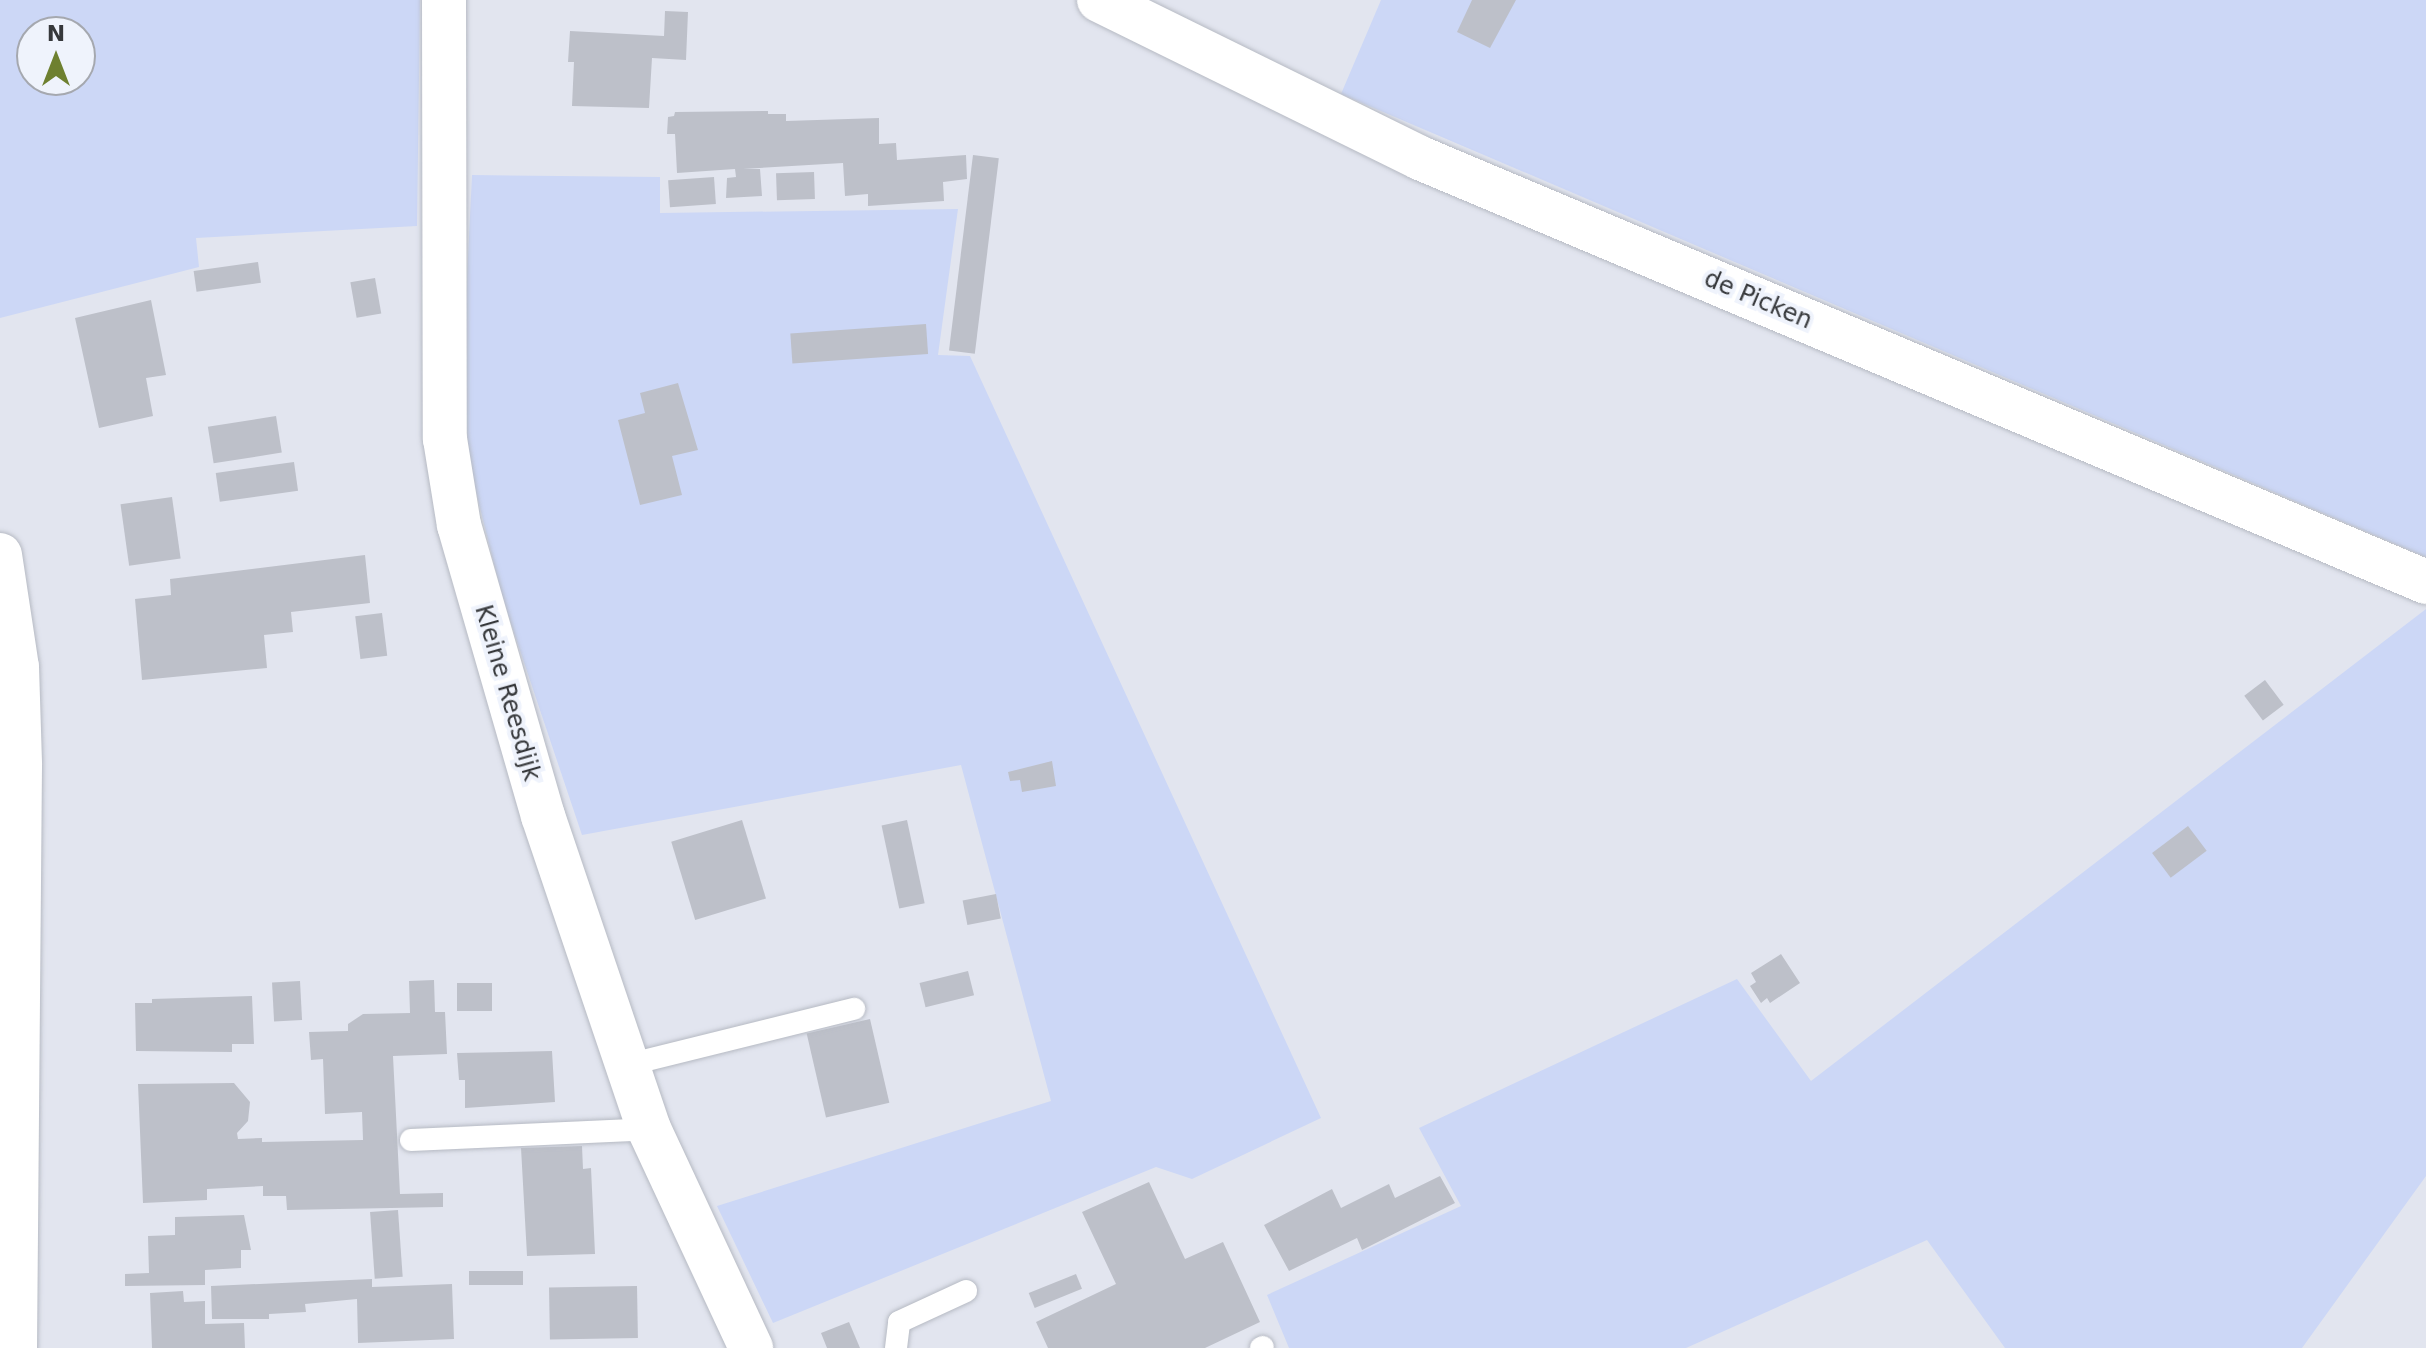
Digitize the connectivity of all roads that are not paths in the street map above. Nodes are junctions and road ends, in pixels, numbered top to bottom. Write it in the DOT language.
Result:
graph roads {
  1 [pos="444,0"];
  2 [pos="1099,0"];
  3 [pos="0,555"];
  4 [pos="2426,582"];
  5 [pos="854,1009"];
  6 [pos="627,1065"];
  7 [pos="649,1129"];
  8 [pos="411,1140"];
  9 [pos="966,1291"];
  10 [pos="15,1348"];
  11 [pos="751,1348"];
  12 [pos="896,1348"];
  1 -- 6 [label="street, Kleine Reesdijk"];
  2 -- 4 [label="street, de Picken"];
  3 -- 10 [label="street"];
  5 -- 6 [label="lane"];
  6 -- 7 [label="street, Kleine Reesdijk"];
  7 -- 8 [label="lane"];
  7 -- 11 [label="street, Kleine Reesdijk"];
  9 -- 12 [label="lane"];
}
